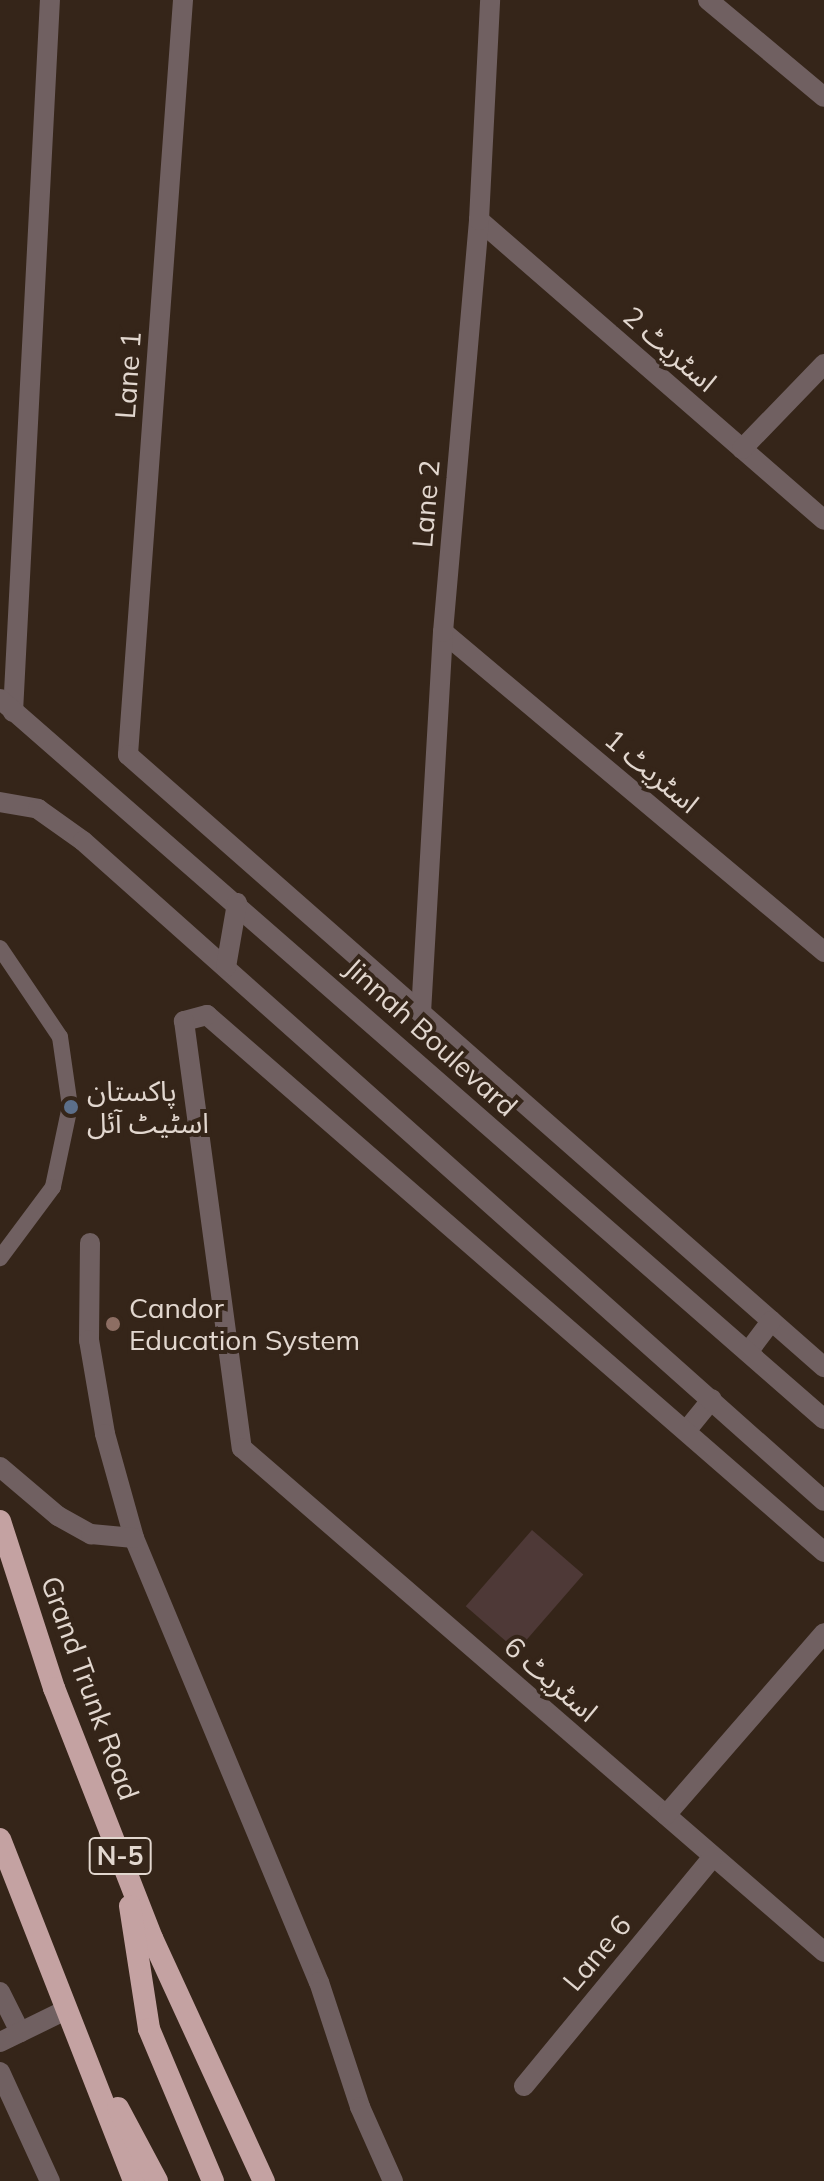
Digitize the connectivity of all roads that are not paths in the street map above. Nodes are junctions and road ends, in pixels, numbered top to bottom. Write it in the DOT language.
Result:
graph roads {
  1 [pos="50,0"];
  2 [pos="183,0"];
  3 [pos="490,0"];
  4 [pos="708,0"];
  5 [pos="824,97"];
  6 [pos="479,220"];
  7 [pos="824,364"];
  8 [pos="742,449"];
  9 [pos="824,520"];
  10 [pos="443,632"];
  11 [pos="7,705"];
  12 [pos="0,802"];
  13 [pos="237,903"];
  14 [pos="0,948"];
  15 [pos="824,952"];
  16 [pos="226,967"];
  17 [pos="421,1013"];
  18 [pos="90,1243"];
  19 [pos="0,1258"];
  20 [pos="771,1321"];
  21 [pos="748,1352"];
  22 [pos="824,1367"];
  23 [pos="712,1399"];
  24 [pos="824,1419"];
  25 [pos="686,1431"];
  26 [pos="0,1467"];
  27 [pos="824,1501"];
  28 [pos="0,1521"];
  29 [pos="134,1538"];
  30 [pos="824,1552"];
  31 [pos="824,1633"];
  32 [pos="666,1815"];
  33 [pos="0,1839"];
  34 [pos="713,1857"];
  35 [pos="123,1865"];
  36 [pos="824,1952"];
  37 [pos="0,1992"];
  38 [pos="67,2013"];
  39 [pos="20,2032"];
  40 [pos="0,2042"];
  41 [pos="0,2072"];
  42 [pos="524,2086"];
  43 [pos="50,2181"];
  44 [pos="134,2181"];
  45 [pos="157,2181"];
  46 [pos="213,2181"];
  47 [pos="264,2181"];
  48 [pos="393,2181"];
  1 -- 11 [label="street"];
  2 -- 17 [label="street, Lane 1"];
  3 -- 6 [label="street, Lane 2"];
  4 -- 5 [label="street"];
  6 -- 8 [label="street, اسٹریٹ 2"];
  6 -- 10 [label="street, Lane 2"];
  7 -- 8 [label="street"];
  8 -- 9 [label="street, اسٹریٹ 2"];
  10 -- 15 [label="street, اسٹریٹ 1"];
  10 -- 17 [label="street, Lane 2"];
  11 -- 13 [label="street, Jinnah Boulevard"];
  12 -- 16 [label="street"];
  13 -- 16 [label="street"];
  13 -- 21 [label="street, Jinnah Boulevard"];
  14 -- 19 [label="lane"];
  16 -- 23 [label="street"];
  17 -- 20 [label="street"];
  18 -- 29 [label="street"];
  20 -- 21 [label="street"];
  20 -- 22 [label="street"];
  21 -- 24 [label="street, Jinnah Boulevard"];
  23 -- 25 [label="street"];
  23 -- 27 [label="street"];
  25 -- 30 [label="street"];
  25 -- 32 [label="street, اسٹریٹ 6"];
  26 -- 29 [label="street"];
  28 -- 35 [label="highway, Grand Trunk Road / N-5"];
  29 -- 48 [label="street"];
  31 -- 32 [label="street"];
  32 -- 34 [label="street, اسٹریٹ 6"];
  33 -- 38 [label="highway"];
  34 -- 36 [label="street, اسٹریٹ 6"];
  34 -- 42 [label="street, Lane 6"];
  35 -- 46 [label="highway"];
  35 -- 47 [label="highway, Grand Trunk Road / N-5"];
  37 -- 39 [label="street"];
  38 -- 39 [label="street"];
  38 -- 44 [label="highway"];
  38 -- 45 [label="highway"];
  39 -- 40 [label="street"];
  41 -- 43 [label="street"];
}
